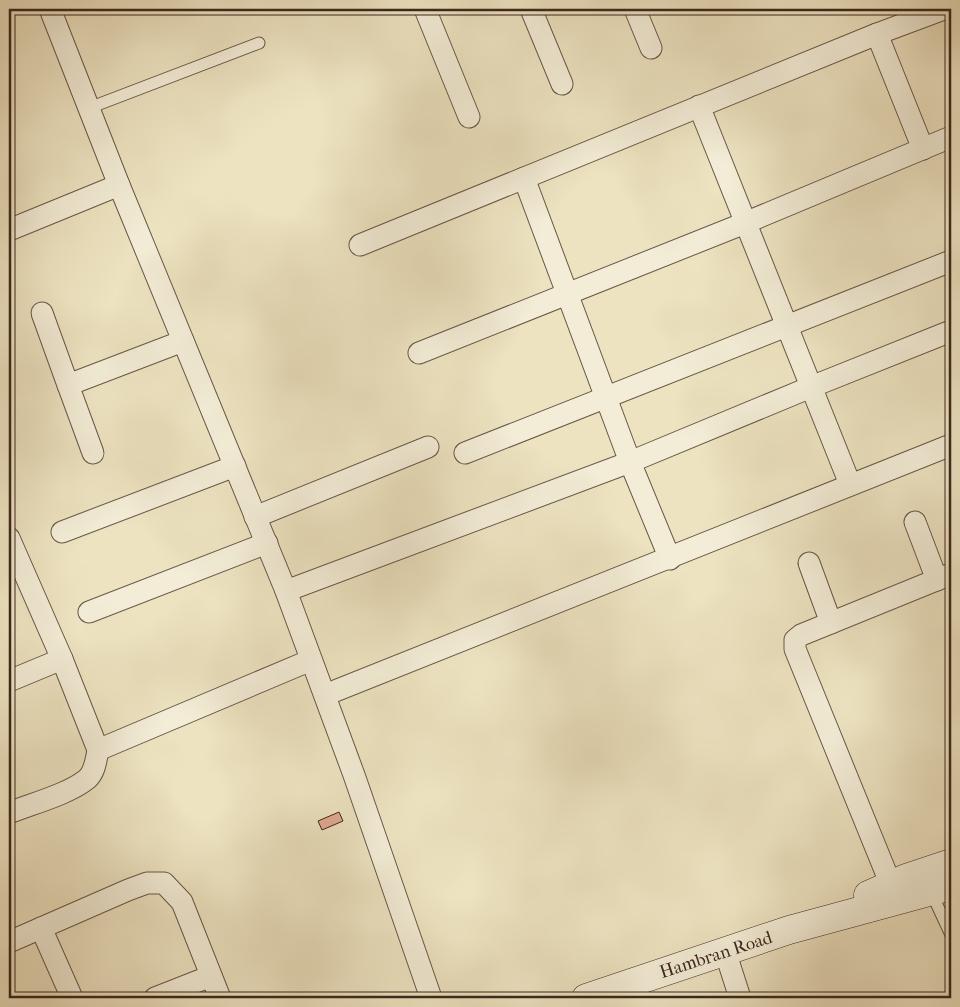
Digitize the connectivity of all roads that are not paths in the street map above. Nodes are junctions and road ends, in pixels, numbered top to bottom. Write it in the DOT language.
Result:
graph roads {
  1 [pos="50,9"];
  2 [pos="425,9"];
  3 [pos="531,9"];
  4 [pos="635,9"];
  5 [pos="944,9"];
  6 [pos="877,34"];
  7 [pos="259,42"];
  8 [pos="651,48"];
  9 [pos="562,84"];
  10 [pos="699,106"];
  11 [pos="89,108"];
  12 [pos="469,117"];
  13 [pos="951,137"];
  14 [pos="923,149"];
  15 [pos="524,178"];
  16 [pos="119,185"];
  17 [pos="745,223"];
  18 [pos="9,230"];
  19 [pos="360,245"];
  20 [pos="951,261"];
  21 [pos="569,294"];
  22 [pos="42,313"];
  23 [pos="785,327"];
  24 [pos="951,331"];
  25 [pos="183,341"];
  26 [pos="419,353"];
  27 [pos="68,385"];
  28 [pos="811,387"];
  29 [pos="607,398"];
  30 [pos="951,445"];
  31 [pos="428,447"];
  32 [pos="466,453"];
  33 [pos="93,454"];
  34 [pos="630,462"];
  35 [pos="235,466"];
  36 [pos="850,484"];
  37 [pos="256,516"];
  38 [pos="915,522"];
  39 [pos="62,532"];
  40 [pos="267,543"];
  41 [pos="10,546"];
  42 [pos="670,559"];
  43 [pos="809,563"];
  44 [pos="944,577"];
  45 [pos="286,591"];
  46 [pos="89,612"];
  47 [pos="831,623"];
  48 [pos="62,660"];
  49 [pos="311,660"];
  50 [pos="9,681"];
  51 [pos="325,695"];
  52 [pos="98,750"];
  53 [pos="9,813"];
  54 [pos="951,864"];
  55 [pos="935,883"];
  56 [pos="891,885"];
  57 [pos="41,928"];
  58 [pos="789,930"];
  59 [pos="951,936"];
  60 [pos="9,942"];
  61 [pos="725,951"];
  62 [pos="211,976"];
  63 [pos="72,998"];
  64 [pos="155,998"];
  65 [pos="220,998"];
  66 [pos="431,998"];
  67 [pos="586,998"];
  68 [pos="740,998"];
  1 -- 11 [label="street"];
  2 -- 12 [label="street"];
  3 -- 9 [label="street"];
  4 -- 8 [label="street"];
  5 -- 6 [label="street"];
  6 -- 10 [label="street"];
  6 -- 14 [label="street"];
  7 -- 11 [label="lane"];
  10 -- 15 [label="street"];
  10 -- 17 [label="street"];
  11 -- 16 [label="street"];
  13 -- 14 [label="street"];
  14 -- 17 [label="street"];
  15 -- 19 [label="street"];
  15 -- 21 [label="street"];
  16 -- 18 [label="street"];
  16 -- 25 [label="street"];
  17 -- 21 [label="street"];
  17 -- 23 [label="street"];
  20 -- 23 [label="street"];
  21 -- 26 [label="street"];
  21 -- 29 [label="street"];
  22 -- 27 [label="street"];
  23 -- 28 [label="street"];
  23 -- 29 [label="street"];
  24 -- 28 [label="street"];
  25 -- 27 [label="street"];
  25 -- 35 [label="street"];
  27 -- 33 [label="street"];
  28 -- 34 [label="street"];
  28 -- 36 [label="street"];
  29 -- 32 [label="street"];
  29 -- 34 [label="street"];
  30 -- 36 [label="street"];
  31 -- 37 [label="street"];
  34 -- 42 [label="street"];
  34 -- 45 [label="street"];
  35 -- 37 [label="street"];
  35 -- 39 [label="street"];
  36 -- 42 [label="street"];
  37 -- 40 [label="street"];
  38 -- 44 [label="street"];
  40 -- 45 [label="street"];
  40 -- 46 [label="street"];
  41 -- 48 [label="street"];
  42 -- 51 [label="street"];
  43 -- 47 [label="street"];
  44 -- 47 [label="street"];
  45 -- 49 [label="street"];
  47 -- 56 [label="street"];
  48 -- 50 [label="street"];
  48 -- 52 [label="street"];
  49 -- 51 [label="street"];
  49 -- 52 [label="street"];
  51 -- 66 [label="street"];
  52 -- 53 [label="street"];
  54 -- 55 [label="main road, Hambran Road"];
  55 -- 56 [label="main road, Hambran Road"];
  55 -- 58 [label="main road, Hambran Road"];
  55 -- 59 [label="lane"];
  56 -- 58 [label="main road, Hambran Road"];
  57 -- 60 [label="street"];
  57 -- 62 [label="street"];
  57 -- 63 [label="street"];
  58 -- 61 [label="main road, Hambran Road"];
  61 -- 67 [label="main road, Hambran Road"];
  61 -- 68 [label="street"];
  62 -- 64 [label="street"];
  62 -- 65 [label="street"];
}
